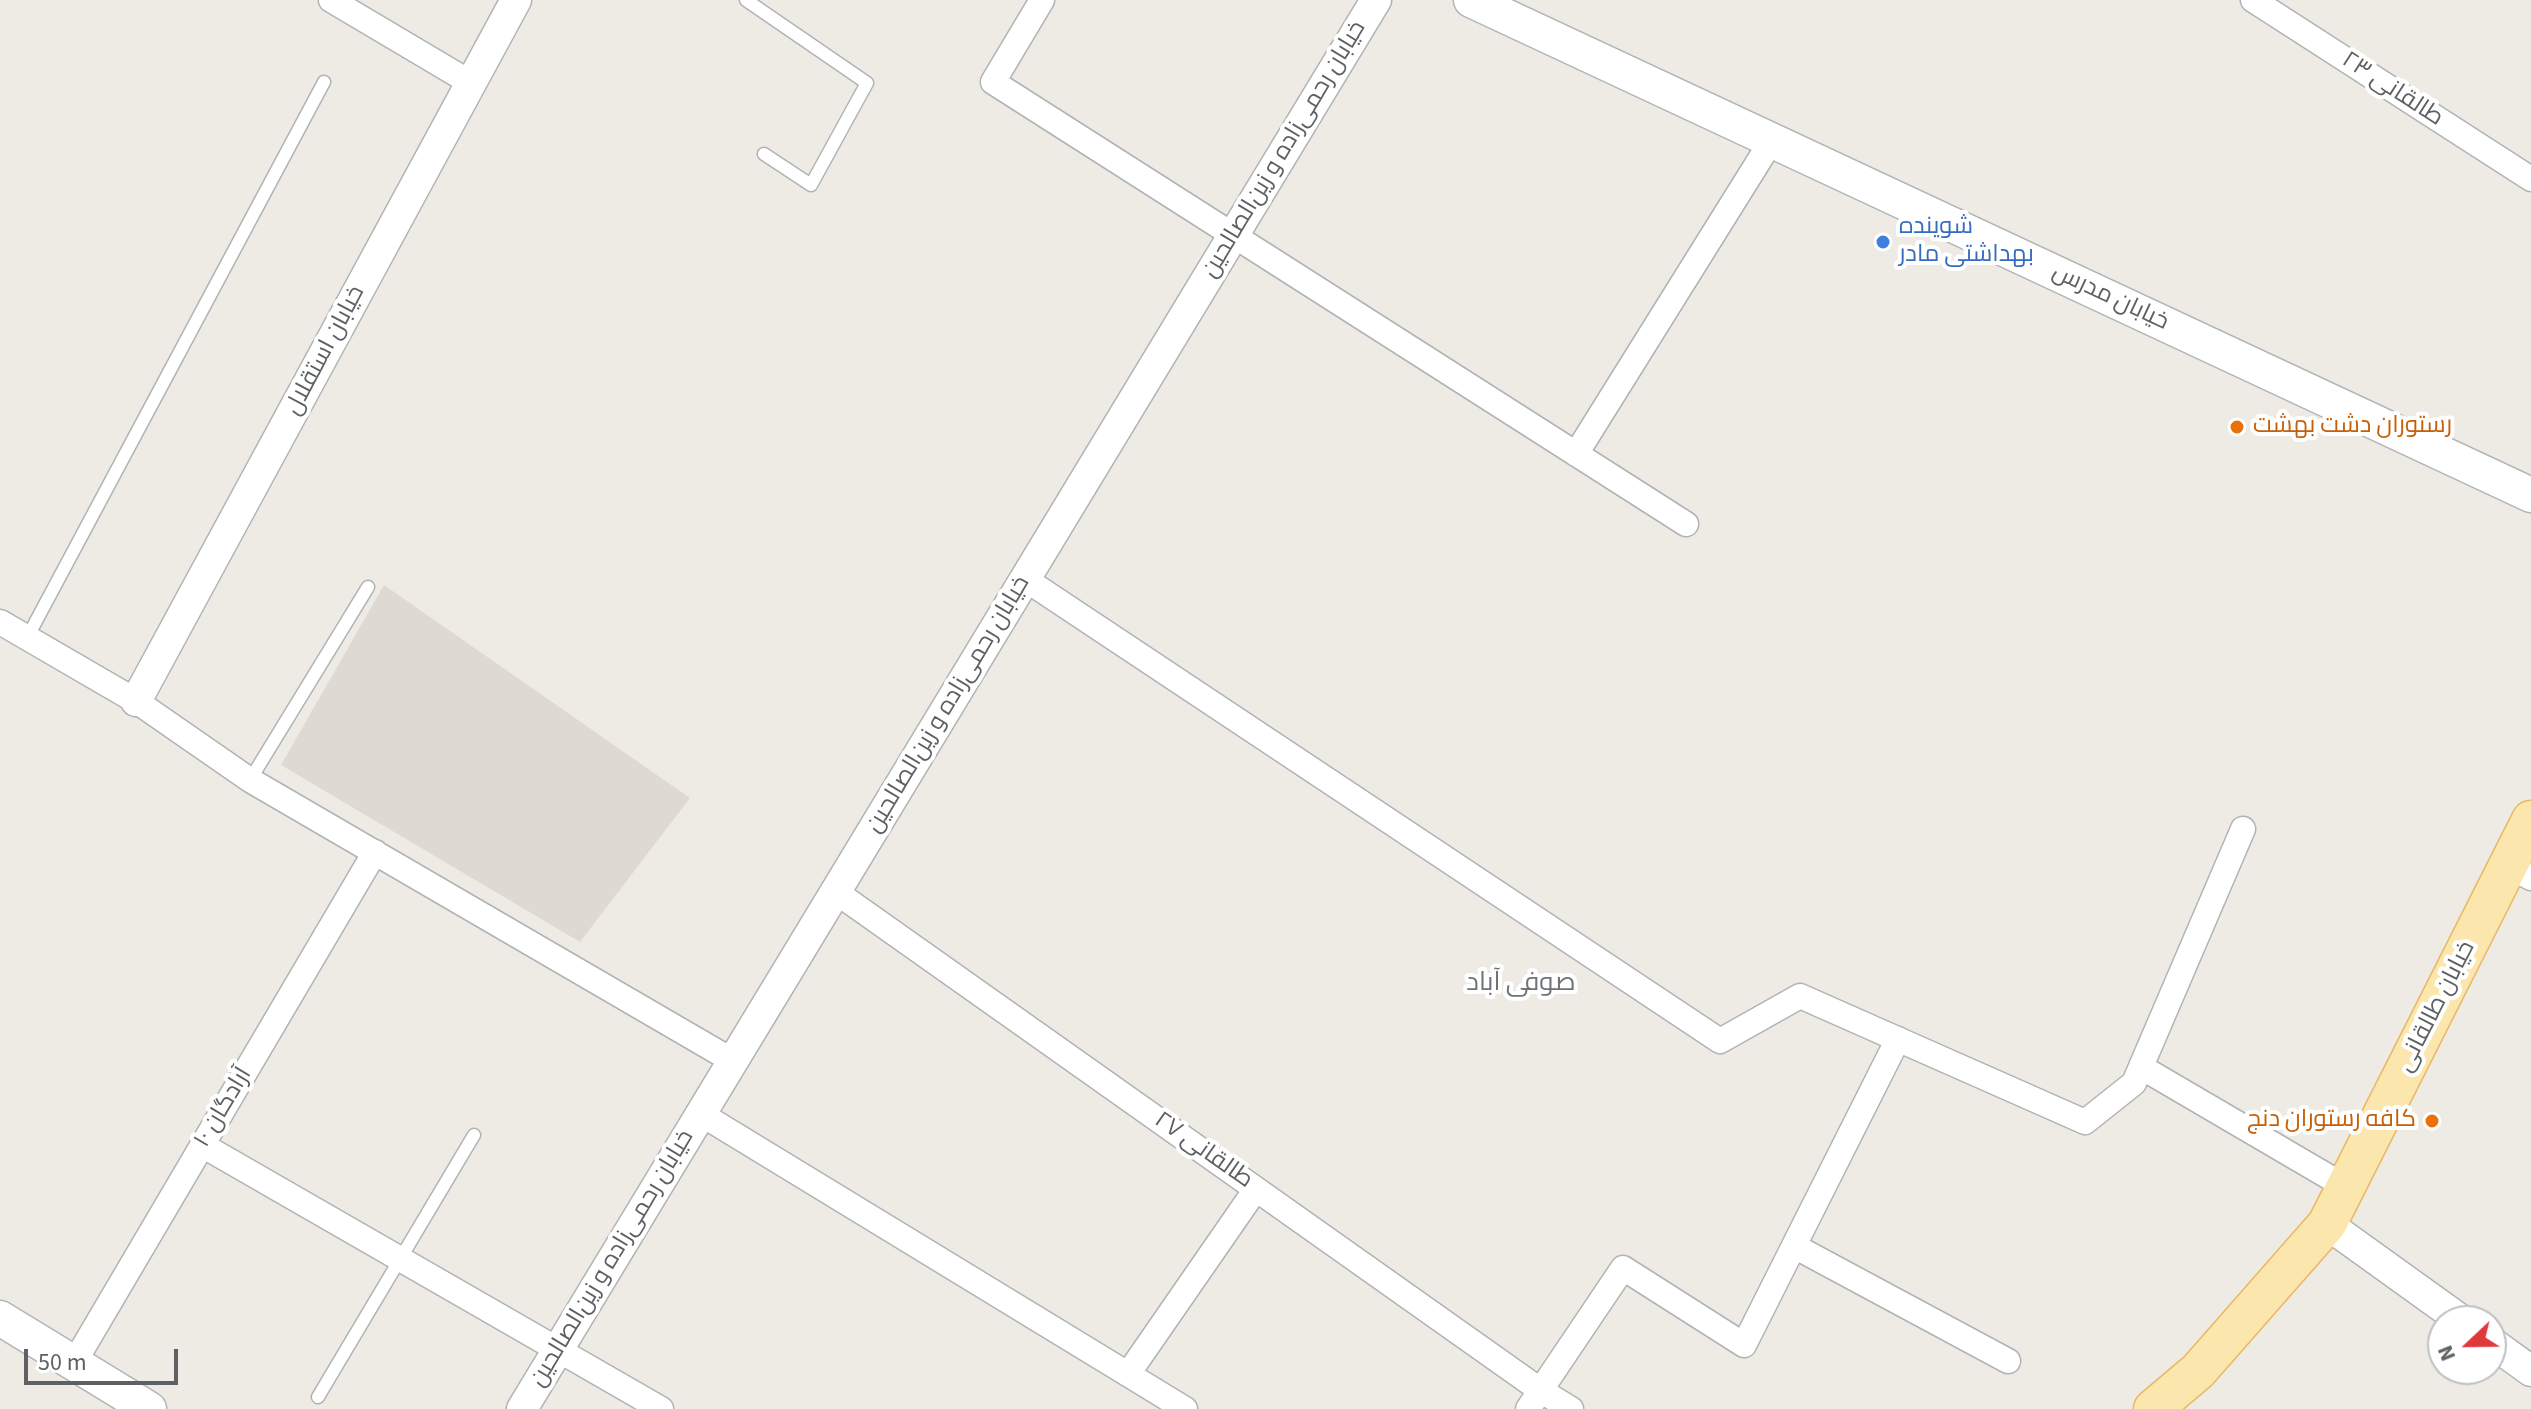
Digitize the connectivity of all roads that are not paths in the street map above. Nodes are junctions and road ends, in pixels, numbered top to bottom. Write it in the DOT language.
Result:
graph roads {
  1 [pos="331,0"];
  2 [pos="516,0"];
  3 [pos="746,0"];
  4 [pos="1042,0"];
  5 [pos="1376,0"];
  6 [pos="1471,0"];
  7 [pos="2253,0"];
  8 [pos="324,82"];
  9 [pos="471,83"];
  10 [pos="1772,140"];
  11 [pos="764,154"];
  12 [pos="2531,179"];
  13 [pos="1233,236"];
  14 [pos="1576,454"];
  15 [pos="2531,495"];
  16 [pos="1686,524"];
  17 [pos="1025,579"];
  18 [pos="368,587"];
  19 [pos="0,622"];
  20 [pos="27,638"];
  21 [pos="136,701"];
  22 [pos="250,780"];
  23 [pos="2531,820"];
  24 [pos="2243,829"];
  25 [pos="375,852"];
  26 [pos="2519,872"];
  27 [pos="836,892"];
  28 [pos="1898,1039"];
  29 [pos="733,1061"];
  30 [pos="2141,1067"];
  31 [pos="701,1114"];
  32 [pos="474,1135"];
  33 [pos="202,1145"];
  34 [pos="2346,1187"];
  35 [pos="1256,1189"];
  36 [pos="2327,1224"];
  37 [pos="1794,1246"];
  38 [pos="401,1258"];
  39 [pos="2440,1305"];
  40 [pos="0,1318"];
  41 [pos="559,1349"];
  42 [pos="2507,1354"];
  43 [pos="2008,1361"];
  44 [pos="74,1363"];
  45 [pos="2531,1371"];
  46 [pos="1128,1374"];
  47 [pos="318,1397"];
  48 [pos="1534,1400"];
  49 [pos="149,1409"];
  50 [pos="522,1409"];
  51 [pos="661,1409"];
  52 [pos="1185,1409"];
  53 [pos="1571,1409"];
  54 [pos="2153,1409"];
  1 -- 9 [label="street"];
  2 -- 9 [label="street, خیابان استقلال"];
  3 -- 11 [label="lane"];
  4 -- 13 [label="street"];
  5 -- 13 [label="street, خیابان رحمی‌زاده و زین‌الصالحین"];
  6 -- 10 [label="main road, خیابان مدرس"];
  7 -- 12 [label="street, طالقانی ۲۳"];
  8 -- 20 [label="lane"];
  9 -- 21 [label="street, خیابان استقلال"];
  10 -- 14 [label="street"];
  10 -- 15 [label="main road, خیابان مدرس"];
  13 -- 14 [label="street"];
  13 -- 17 [label="street, خیابان رحمی‌زاده و زین‌الصالحین"];
  14 -- 16 [label="street"];
  17 -- 27 [label="street, خیابان رحمی‌زاده و زین‌الصالحین"];
  17 -- 28 [label="street"];
  18 -- 22 [label="lane"];
  19 -- 20 [label="street"];
  20 -- 21 [label="street"];
  21 -- 22 [label="street"];
  22 -- 25 [label="street"];
  23 -- 26 [label="main road, خیابان طالقانی"];
  24 -- 30 [label="street"];
  25 -- 29 [label="street"];
  25 -- 33 [label="street, آرادگان ۱۰"];
  26 -- 34 [label="main road, خیابان طالقانی"];
  27 -- 29 [label="street, خیابان رحمی‌زاده و زین‌الصالحین"];
  27 -- 35 [label="street, طالقانی ۲۷"];
  28 -- 30 [label="street"];
  28 -- 37 [label="street"];
  29 -- 31 [label="street, خیابان رحمی‌زاده و زین‌الصالحین"];
  30 -- 34 [label="street"];
  31 -- 41 [label="street, خیابان رحمی‌زاده و زین‌الصالحین"];
  31 -- 46 [label="street"];
  32 -- 38 [label="lane"];
  33 -- 38 [label="street"];
  33 -- 44 [label="street, آرادگان ۱۰"];
  34 -- 36 [label="main road, خیابان طالقانی"];
  35 -- 46 [label="street"];
  35 -- 48 [label="street, طالقانی ۲۷"];
  36 -- 39 [label="street"];
  36 -- 54 [label="main road, خیابان طالقانی"];
  37 -- 43 [label="street"];
  37 -- 48 [label="street"];
  38 -- 41 [label="street"];
  38 -- 47 [label="lane"];
  40 -- 44 [label="main road"];
  41 -- 50 [label="street, خیابان رحمی‌زاده و زین‌الصالحین"];
  41 -- 51 [label="street"];
  42 -- 45 [label="street"];
  44 -- 49 [label="main road"];
  46 -- 52 [label="street"];
  48 -- 53 [label="street, طالقانی ۲۷"];
}
